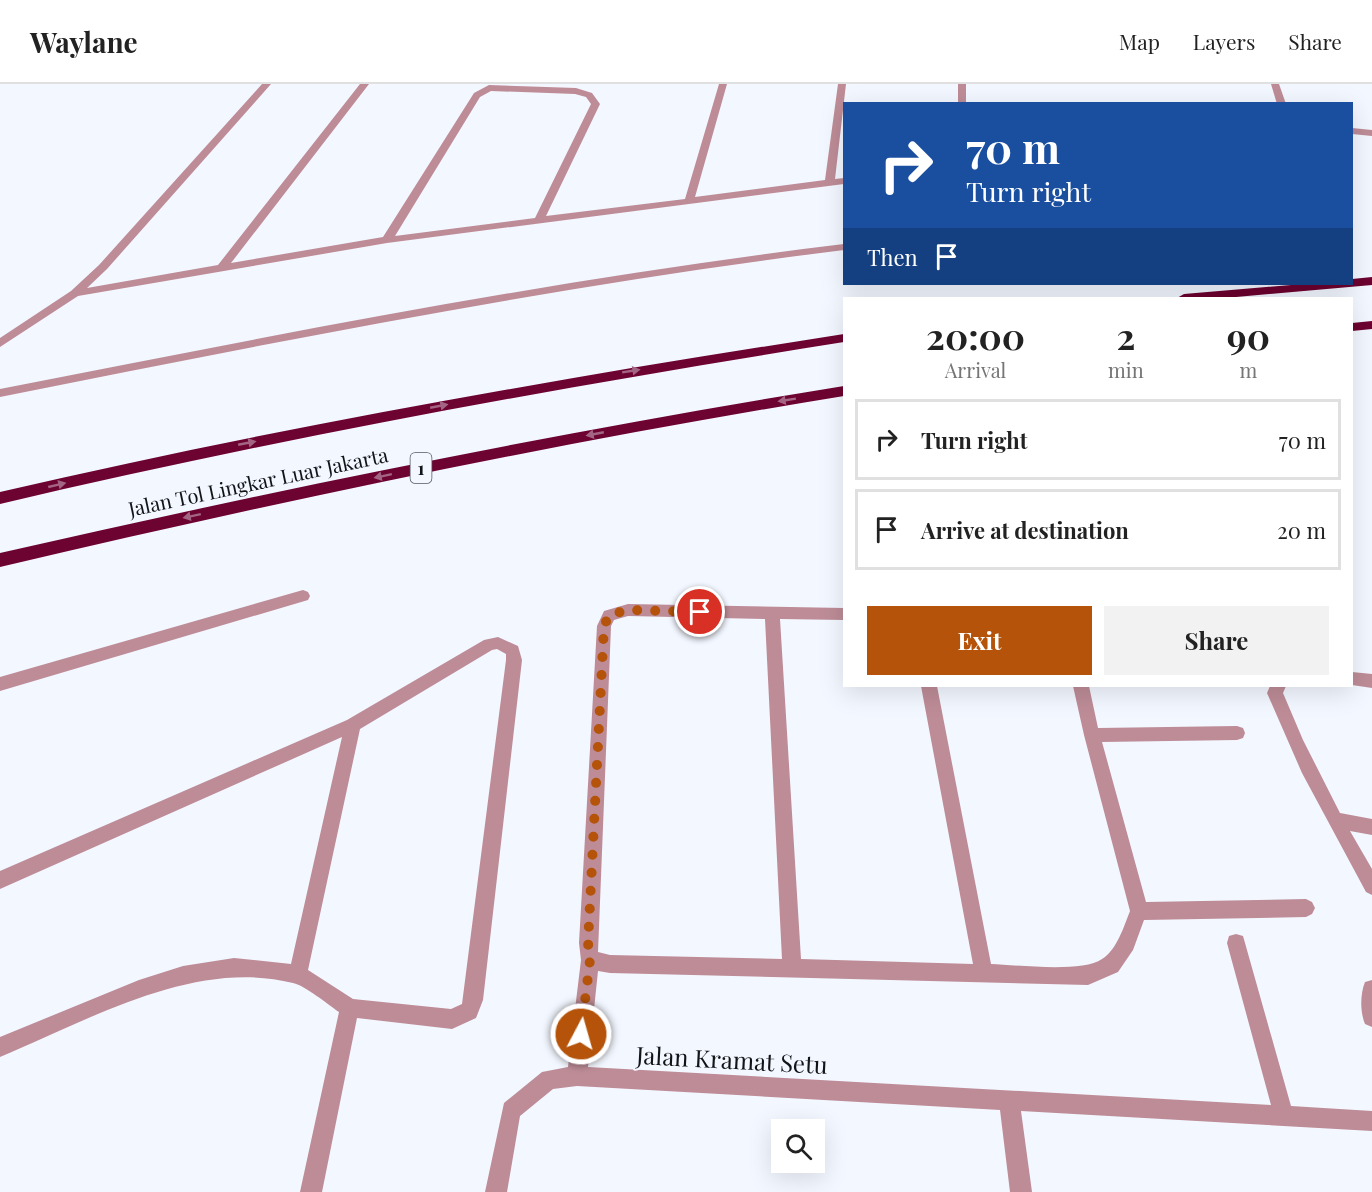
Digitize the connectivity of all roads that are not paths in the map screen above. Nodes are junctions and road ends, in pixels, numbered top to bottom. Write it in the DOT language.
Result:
graph roads {
  1 [pos="267,84"];
  2 [pos="365,84"];
  3 [pos="723,84"];
  4 [pos="842,84"];
  5 [pos="962,84"];
  6 [pos="1275,84"];
  7 [pos="962,102"];
  8 [pos="1281,102"];
  9 [pos="1353,131"];
  10 [pos="1372,133"];
  11 [pos="843,181"];
  12 [pos="830,182"];
  13 [pos="689,201"];
  14 [pos="539,220"];
  15 [pos="387,240"];
  16 [pos="843,247"];
  17 [pos="222,268"];
  18 [pos="1372,281"];
  19 [pos="1353,283"];
  20 [pos="1333,285"];
  21 [pos="75,292"];
  22 [pos="1195,297"];
  23 [pos="1372,325"];
  24 [pos="1353,327"];
  25 [pos="843,338"];
  26 [pos="0,343"];
  27 [pos="843,390"];
  28 [pos="0,393"];
  29 [pos="0,498"];
  30 [pos="0,560"];
  31 [pos="303,596"];
  32 [pos="772,613"];
  33 [pos="843,614"];
  34 [pos="1353,680"];
  35 [pos="1372,681"];
  36 [pos="0,684"];
  37 [pos="929,687"];
  38 [pos="1081,687"];
  39 [pos="1278,687"];
  40 [pos="353,725"];
  41 [pos="1237,733"];
  42 [pos="1092,735"];
  43 [pos="1335,820"];
  44 [pos="1372,827"];
  45 [pos="0,880"];
  46 [pos="1372,886"];
  47 [pos="1306,908"];
  48 [pos="1139,911"];
  49 [pos="1236,943"];
  50 [pos="590,960"];
  51 [pos="792,968"];
  52 [pos="297,974"];
  53 [pos="984,974"];
  54 [pos="1372,989"];
  55 [pos="350,1008"];
  56 [pos="1372,1017"];
  57 [pos="0,1047"];
  58 [pos="577,1076"];
  59 [pos="1010,1100"];
  60 [pos="1284,1116"];
  61 [pos="1372,1121"];
  62 [pos="311,1192"];
  63 [pos="496,1192"];
  64 [pos="1022,1192"];
  1 -- 21 [label="street"];
  2 -- 17 [label="street"];
  3 -- 13 [label="street"];
  4 -- 12 [label="street"];
  5 -- 7 [label="street"];
  6 -- 8 [label="street"];
  9 -- 10 [label="street"];
  11 -- 12 [label="street"];
  12 -- 13 [label="street"];
  13 -- 14 [label="street"];
  14 -- 15 [label="street"];
  14 -- 15 [label="street"];
  15 -- 17 [label="street"];
  16 -- 28 [label="street"];
  17 -- 21 [label="street"];
  18 -- 19 [label="highway"];
  20 -- 22 [label="highway"];
  21 -- 26 [label="street"];
  23 -- 24 [label="highway"];
  29 -- 25 [label="highway, Jalan Tol Lingkar Luar Jakarta, one-way"];
  27 -- 30 [label="highway, Jalan Tol Lingkar Luar Jakarta / 1, one-way"];
  31 -- 36 [label="street"];
  32 -- 33 [label="street"];
  32 -- 50 [label="street"];
  32 -- 51 [label="street"];
  34 -- 35 [label="street"];
  37 -- 53 [label="street"];
  38 -- 42 [label="street"];
  39 -- 43 [label="street"];
  40 -- 45 [label="street"];
  40 -- 52 [label="street"];
  40 -- 55 [label="street"];
  41 -- 42 [label="street"];
  42 -- 48 [label="street"];
  43 -- 44 [label="street"];
  43 -- 46 [label="street"];
  47 -- 48 [label="street"];
  48 -- 53 [label="street"];
  49 -- 60 [label="street"];
  50 -- 51 [label="street"];
  50 -- 58 [label="street"];
  51 -- 53 [label="street"];
  52 -- 55 [label="street"];
  52 -- 57 [label="street"];
  54 -- 56 [label="street"];
  55 -- 62 [label="street"];
  58 -- 59 [label="street, Jalan Kramat Setu"];
  58 -- 63 [label="street, Jalan Kramat Setu"];
  59 -- 60 [label="street, Jalan Kramat Setu"];
  59 -- 64 [label="street"];
  60 -- 61 [label="street, Jalan Kramat Setu"];
}
